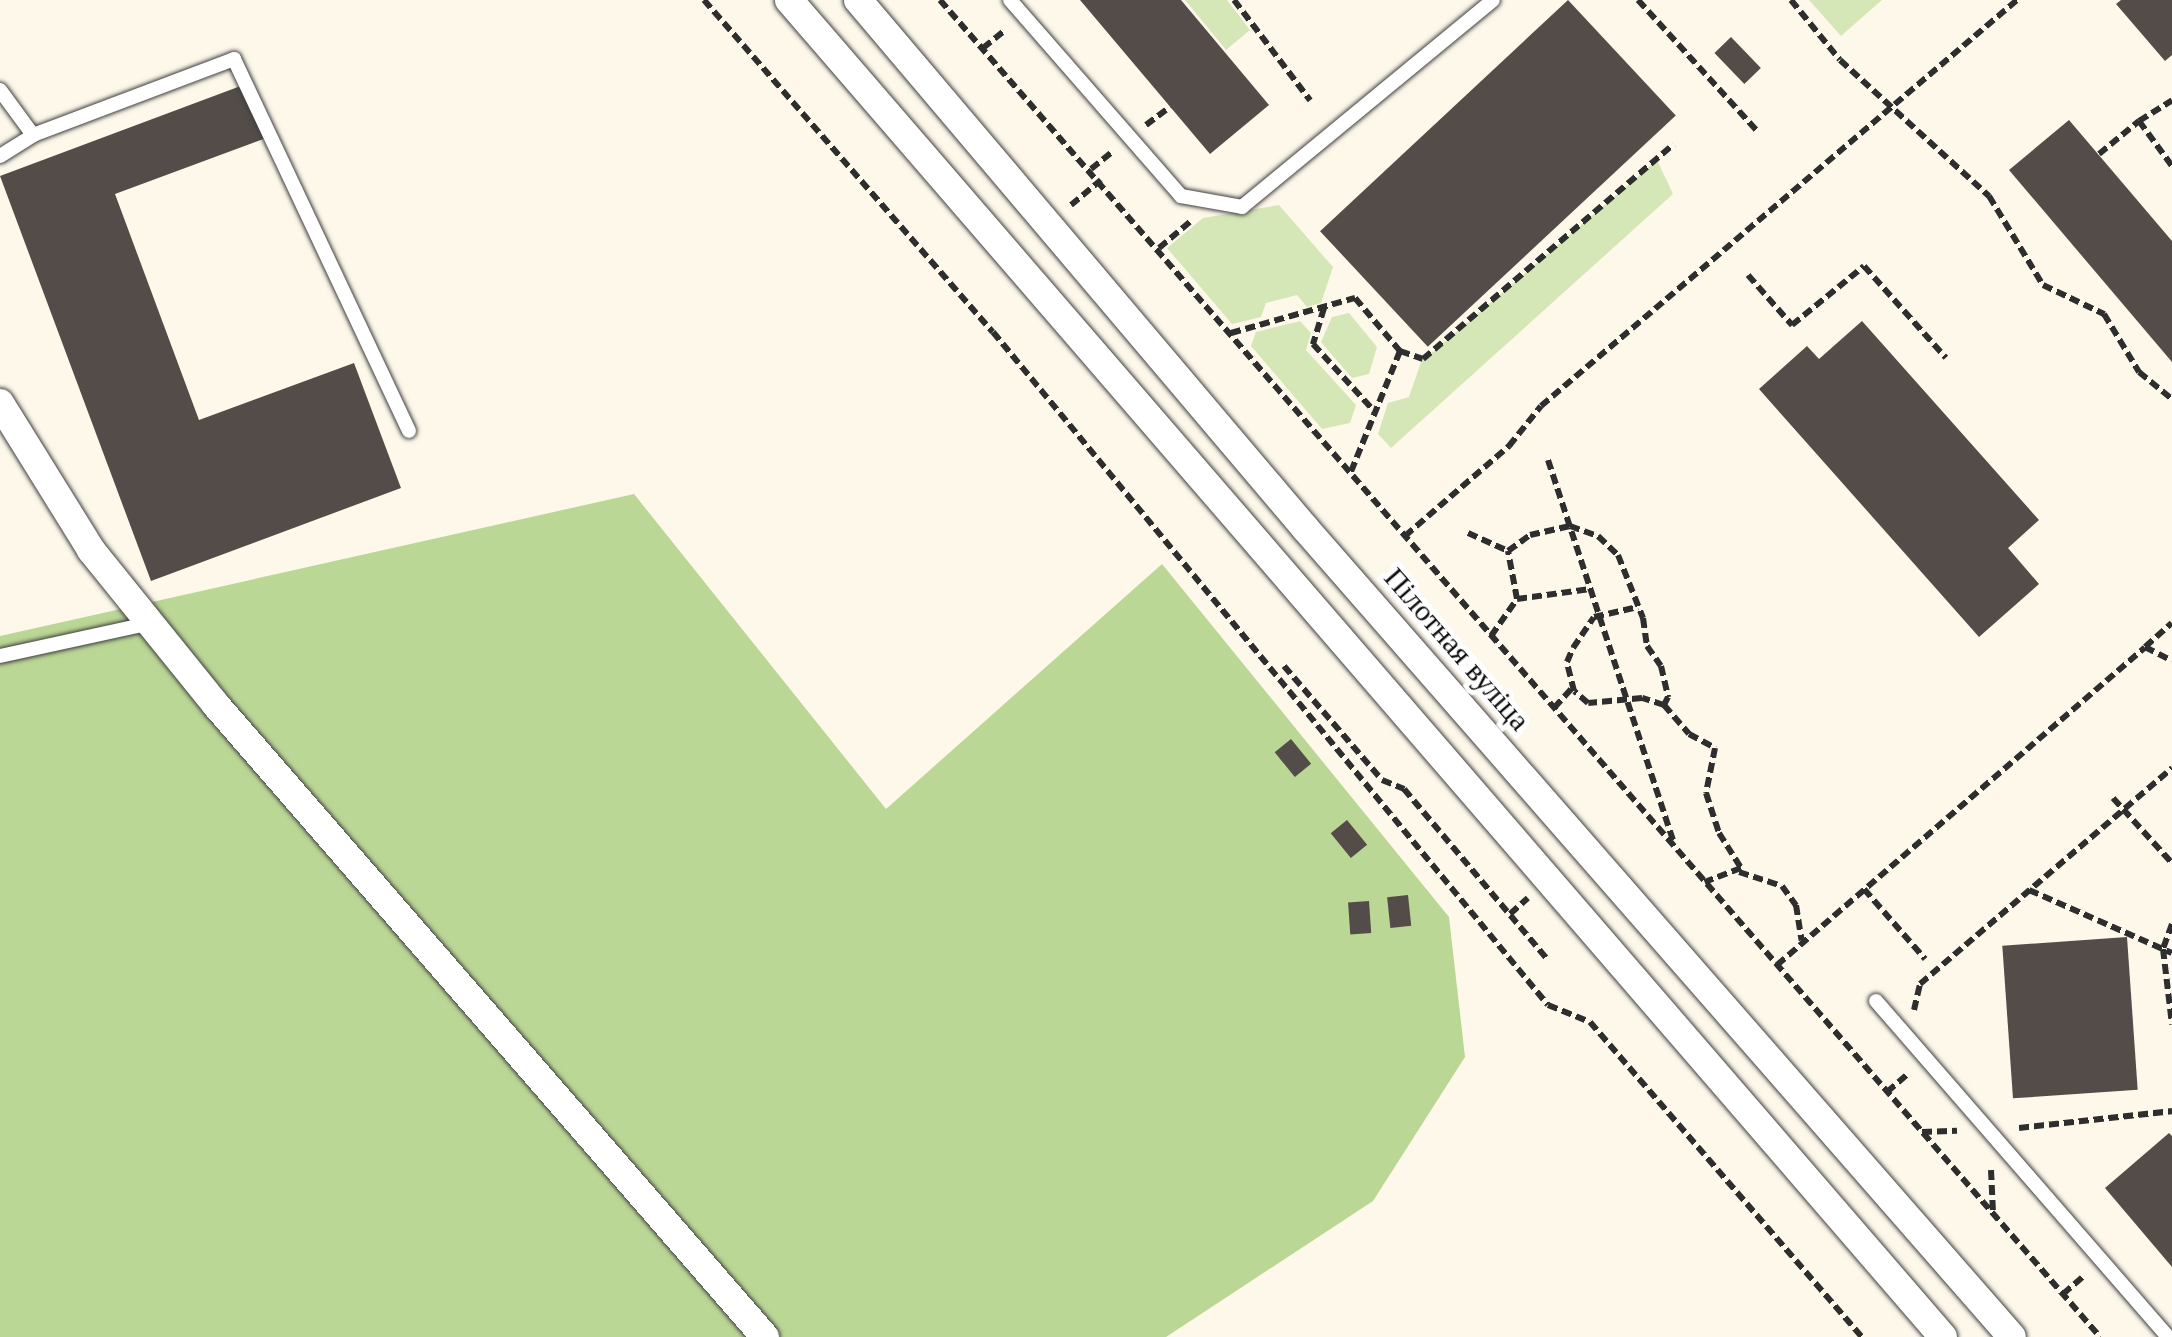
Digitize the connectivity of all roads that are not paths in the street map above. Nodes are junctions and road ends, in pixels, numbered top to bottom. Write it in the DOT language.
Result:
graph roads {
  1 [pos="789,0"];
  2 [pos="858,0"];
  3 [pos="1010,0"];
  4 [pos="1493,0"];
  5 [pos="0,90"];
  6 [pos="33,135"];
  7 [pos="0,156"];
  8 [pos="0,403"];
  9 [pos="410,431"];
  10 [pos="1305,528"];
  11 [pos="1271,558"];
  12 [pos="152,622"];
  13 [pos="0,656"];
  14 [pos="1876,1001"];
  15 [pos="766,1337"];
  16 [pos="1943,1337"];
  17 [pos="2012,1337"];
  18 [pos="2168,1337"];
  1 -- 11 [label="street"];
  2 -- 10 [label="street, Пілотная вуліца"];
  3 -- 4 [label="lane"];
  5 -- 6 [label="lane"];
  6 -- 7 [label="lane"];
  6 -- 9 [label="lane"];
  8 -- 12 [label="street"];
  10 -- 11 [label="street"];
  10 -- 17 [label="street, Пілотная вуліца"];
  11 -- 16 [label="street"];
  12 -- 13 [label="lane"];
  12 -- 15 [label="street"];
  14 -- 18 [label="lane"];
}
